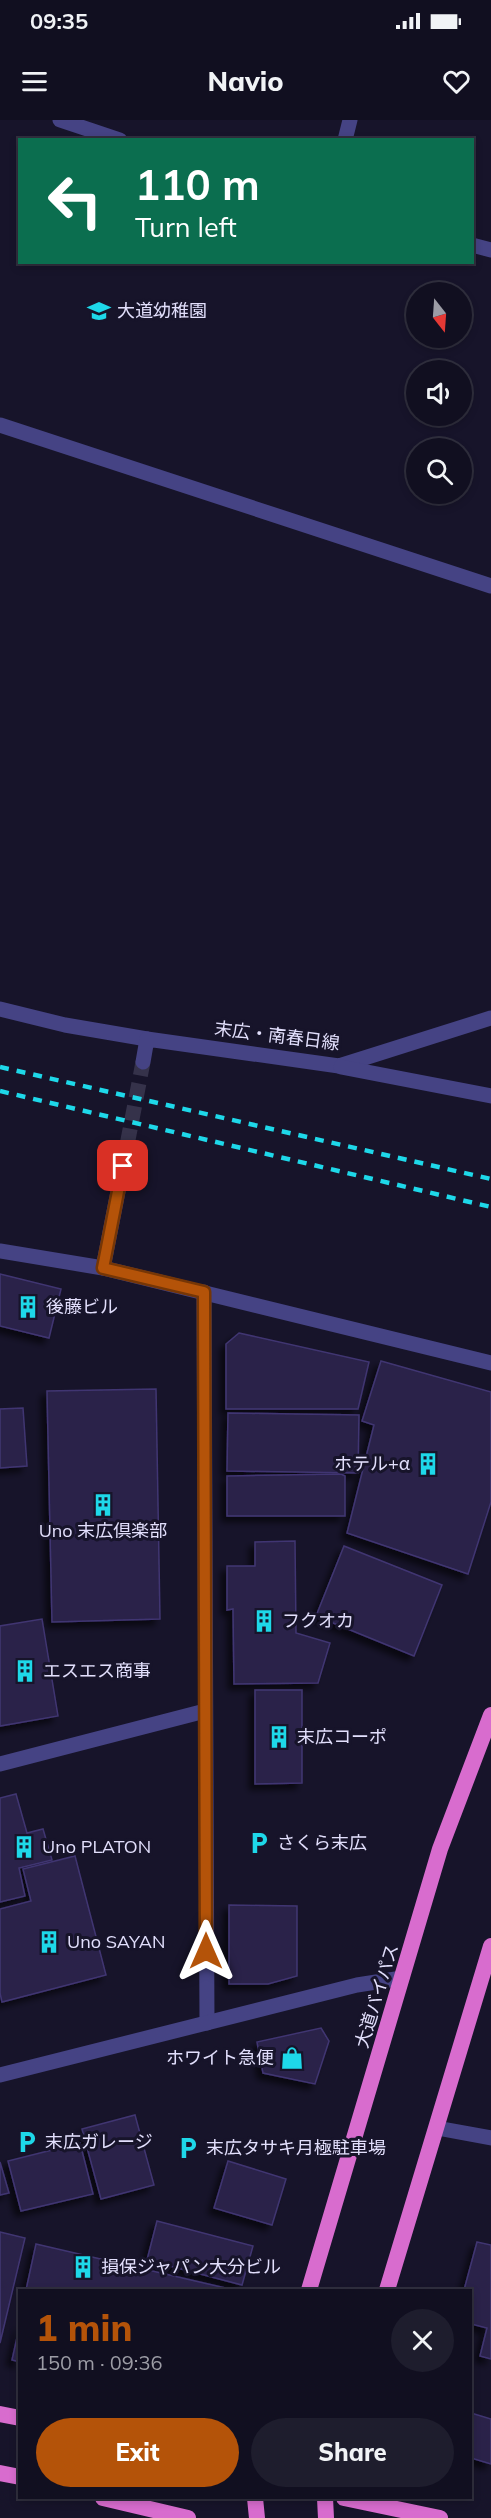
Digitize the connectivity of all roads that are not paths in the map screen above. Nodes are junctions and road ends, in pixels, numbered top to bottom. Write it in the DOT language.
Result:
graph roads {
  1 [pos="60,120"];
  2 [pos="351,120"];
  3 [pos="114,138"];
  4 [pos="346,138"];
  5 [pos="474,246"];
  6 [pos="491,250"];
  7 [pos="0,425"];
  8 [pos="491,586"];
  9 [pos="0,1009"];
  10 [pos="491,1018"];
  11 [pos="147,1039"];
  12 [pos="143,1062"];
  13 [pos="339,1066"];
  14 [pos="491,1096"];
  15 [pos="123,1166"];
  16 [pos="0,1251"];
  17 [pos="103,1268"];
  18 [pos="204,1292"];
  19 [pos="491,1363"];
  20 [pos="205,1711"];
  21 [pos="491,1715"];
  22 [pos="0,1764"];
  23 [pos="491,1946"];
  24 [pos="402,1978"];
  25 [pos="207,2023"];
  26 [pos="0,2075"];
  27 [pos="437,2128"];
  28 [pos="491,2138"];
  29 [pos="309,2289"];
  30 [pos="387,2289"];
  31 [pos="0,2414"];
  32 [pos="18,2418"];
  33 [pos="0,2472"];
  34 [pos="18,2476"];
  35 [pos="108,2499"];
  36 [pos="255,2499"];
  37 [pos="325,2499"];
  38 [pos="349,2499"];
  39 [pos="188,2518"];
  40 [pos="257,2518"];
  41 [pos="326,2518"];
  42 [pos="440,2518"];
  1 -- 3 [label="street"];
  2 -- 4 [label="street"];
  5 -- 6 [label="street"];
  7 -- 8 [label="street"];
  9 -- 11 [label="street, 末広・南春日線"];
  10 -- 13 [label="street, 末広・南春日線"];
  11 -- 12 [label="street"];
  11 -- 13 [label="street, 末広・南春日線"];
  13 -- 14 [label="street"];
  15 -- 17 [label="street"];
  16 -- 17 [label="street"];
  17 -- 18 [label="street"];
  18 -- 19 [label="street"];
  18 -- 20 [label="street"];
  20 -- 22 [label="street"];
  20 -- 25 [label="street"];
  21 -- 24 [label="highway, 大道バイパス"];
  23 -- 27 [label="highway"];
  24 -- 25 [label="street"];
  24 -- 29 [label="highway, 大道バイパス"];
  25 -- 26 [label="street"];
  27 -- 28 [label="street"];
  27 -- 30 [label="highway"];
  31 -- 32 [label="highway"];
  33 -- 34 [label="highway"];
  35 -- 39 [label="highway"];
  36 -- 40 [label="highway"];
  37 -- 41 [label="highway"];
  38 -- 42 [label="highway"];
}
